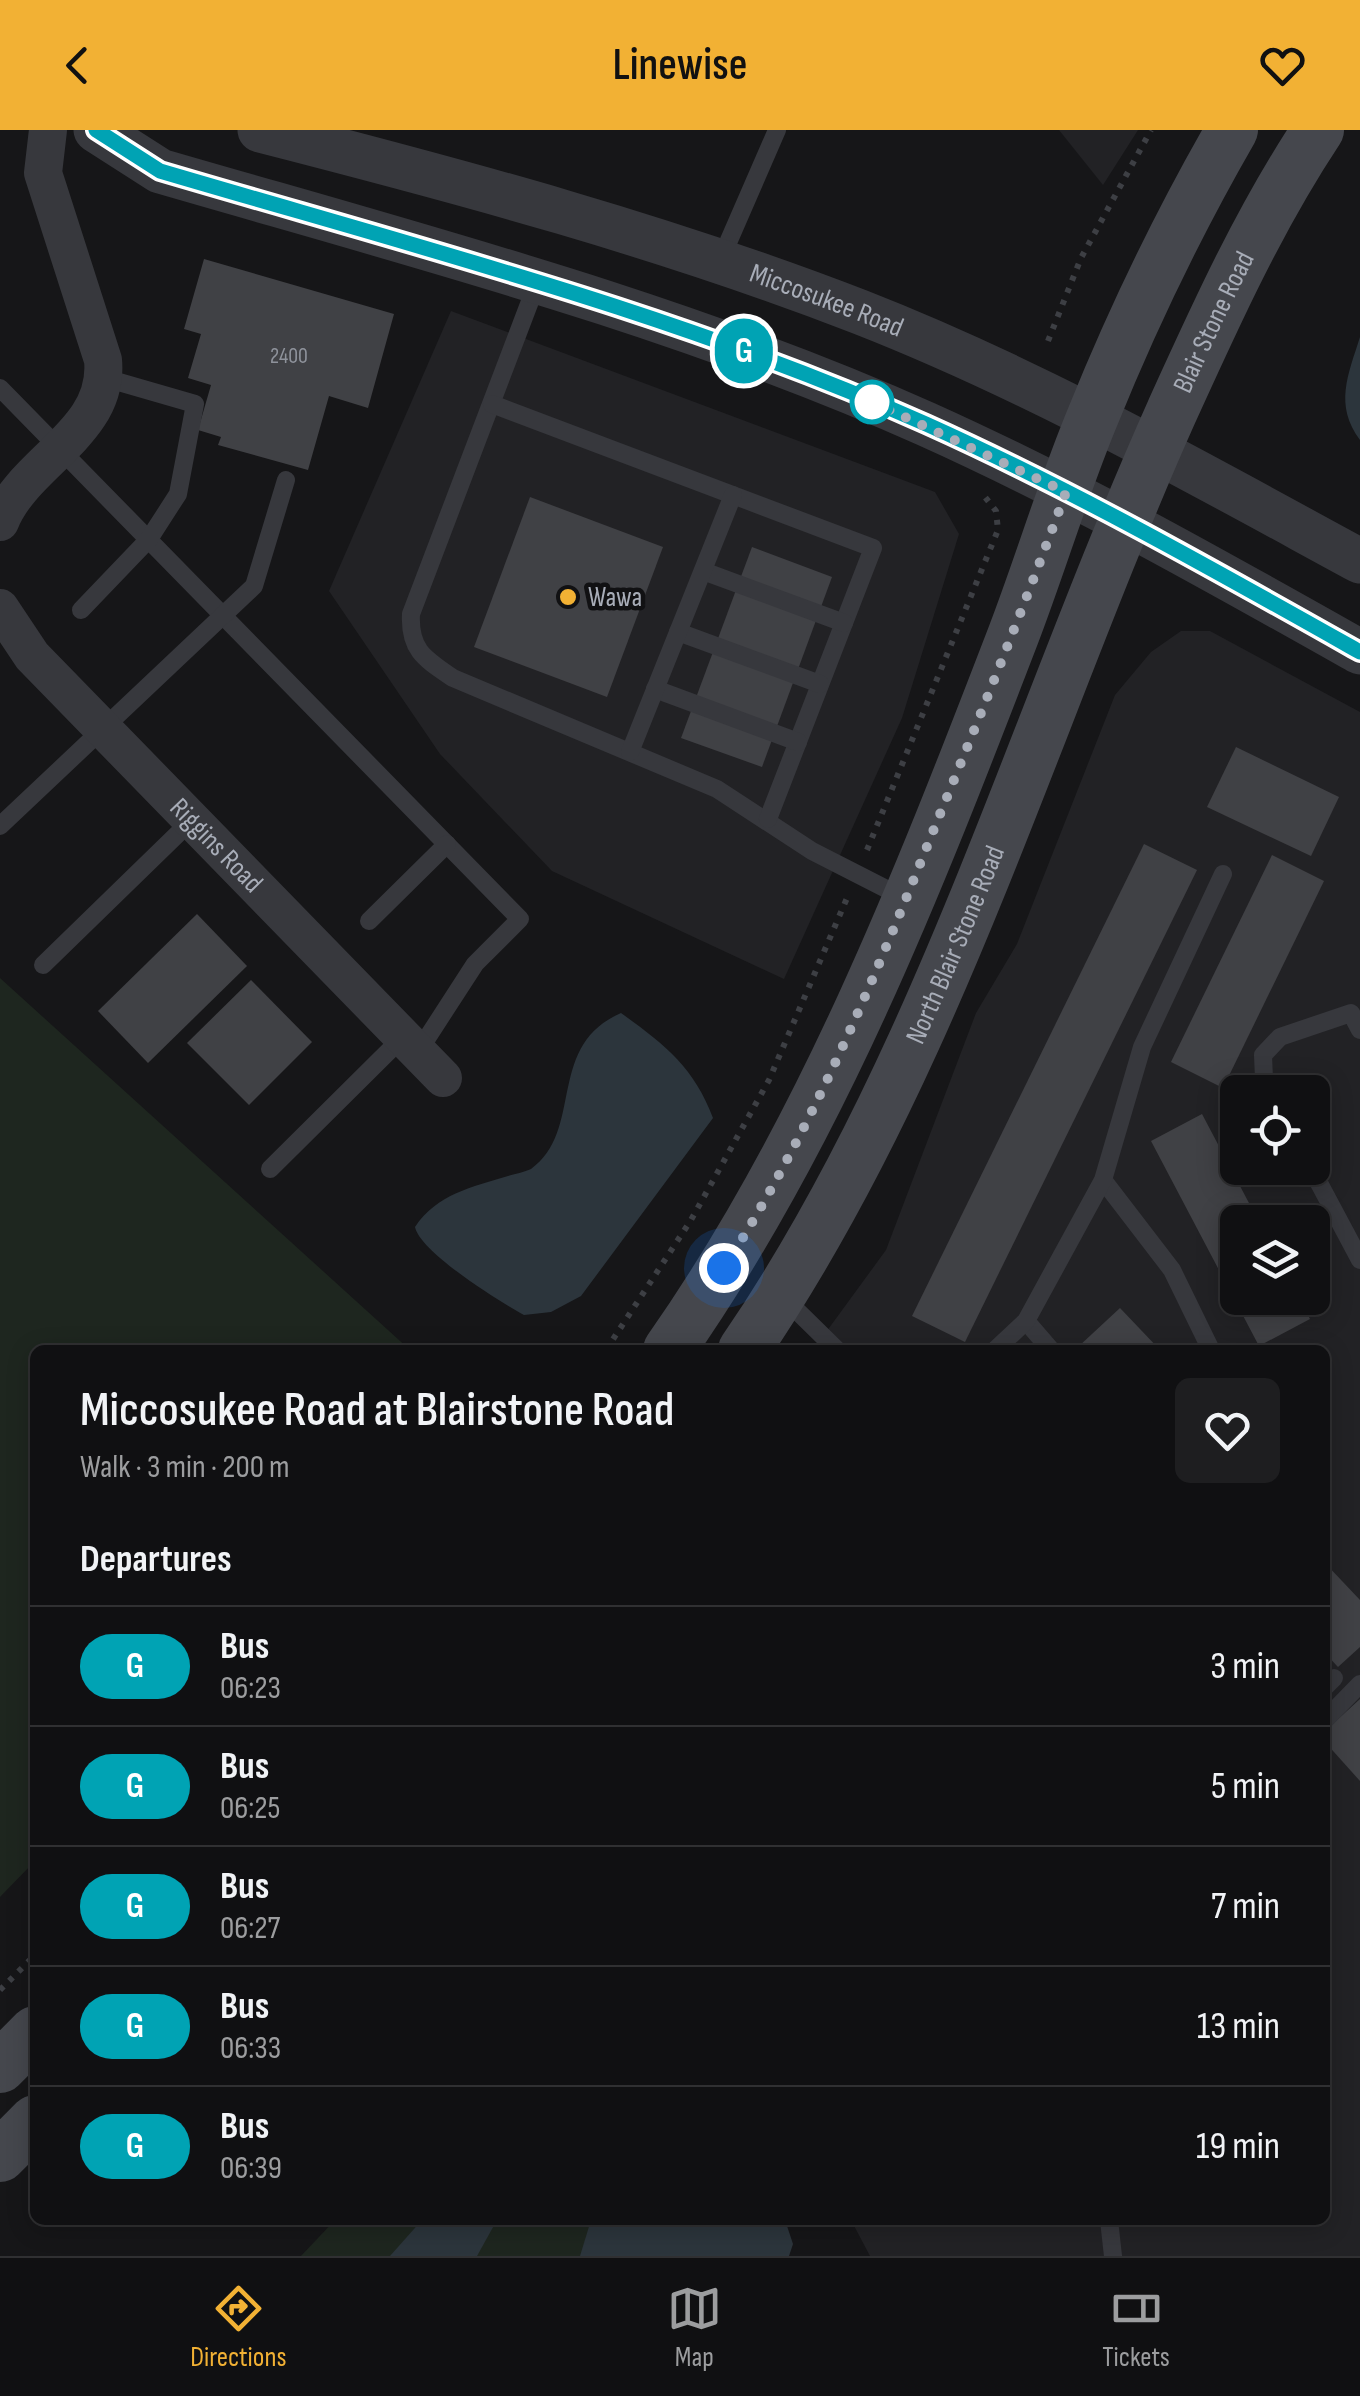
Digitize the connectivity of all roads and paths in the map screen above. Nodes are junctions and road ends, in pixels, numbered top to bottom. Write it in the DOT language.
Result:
graph roads {
  1 [pos="48,130"];
  2 [pos="96,130"];
  3 [pos="260,130"];
  4 [pos="777,130"];
  5 [pos="1151,130"];
  6 [pos="1232,130"];
  7 [pos="1318,130"];
  8 [pos="720,262"];
  9 [pos="538,282"];
  10 [pos="1048,341"];
  11 [pos="105,378"];
  12 [pos="0,388"];
  13 [pos="492,404"];
  14 [pos="1093,416"];
  15 [pos="59,448"];
  16 [pos="1155,450"];
  17 [pos="286,480"];
  18 [pos="975,488"];
  19 [pos="1066,492"];
  20 [pos="733,495"];
  21 [pos="1124,520"];
  22 [pos="0,522"];
  23 [pos="149,539"];
  24 [pos="1360,561"];
  25 [pos="702,571"];
  26 [pos="0,608"];
  27 [pos="81,610"];
  28 [pos="224,616"];
  29 [pos="844,623"];
  30 [pos="678,632"];
  31 [pos="1360,652"];
  32 [pos="820,684"];
  33 [pos="655,690"];
  34 [pos="104,730"];
  35 [pos="798,742"];
  36 [pos="630,752"];
  37 [pos="768,819"];
  38 [pos="192,820"];
  39 [pos="0,826"];
  40 [pos="447,844"];
  41 [pos="869,846"];
  42 [pos="1223,874"];
  43 [pos="850,894"];
  44 [pos="906,899"];
  45 [pos="369,921"];
  46 [pos="43,965"];
  47 [pos="1360,1030"];
  48 [pos="421,1056"];
  49 [pos="1264,1075"];
  50 [pos="270,1169"];
  51 [pos="1103,1180"];
  52 [pos="1320,1185"];
  53 [pos="1360,1260"];
  54 [pos="781,1296"];
  55 [pos="1026,1321"];
  56 [pos="609,1345"];
  57 [pos="672,1345"];
  58 [pos="747,1345"];
  59 [pos="832,1345"];
  60 [pos="1000,1345"];
  61 [pos="1047,1345"];
  62 [pos="1209,1345"];
  63 [pos="1360,1684"];
  64 [pos="1330,1715"];
  65 [pos="30,1960"];
  66 [pos="0,1990"];
  67 [pos="30,2037"];
  68 [pos="0,2067"];
  69 [pos="30,2126"];
  70 [pos="0,2156"];
  71 [pos="1110,2225"];
  72 [pos="1113,2256"];
  1 -- 11 [label="street"];
  2 -- 9 [label="street"];
  3 -- 8 [label="street, Miccosukee Road"];
  4 -- 8 [label="lane"];
  5 -- 10 [label="path"];
  6 -- 14 [label="main road"];
  7 -- 16 [label="main road, Blair Stone Road"];
  8 -- 14 [label="street, Miccosukee Road"];
  9 -- 13 [label="lane"];
  9 -- 19 [label="street"];
  11 -- 15 [label="street"];
  11 -- 23 [label="lane"];
  12 -- 15 [label="lane"];
  13 -- 20 [label="lane"];
  13 -- 36 [label="lane"];
  14 -- 16 [label="street, Miccosukee Road"];
  14 -- 19 [label="main road"];
  15 -- 22 [label="street"];
  15 -- 23 [label="lane"];
  16 -- 21 [label="main road, Blair Stone Road"];
  16 -- 24 [label="street, Miccosukee Road"];
  17 -- 28 [label="lane"];
  18 -- 41 [label="path"];
  19 -- 21 [label="street"];
  19 -- 44 [label="main road"];
  20 -- 25 [label="lane"];
  20 -- 29 [label="lane"];
  21 -- 31 [label="street"];
  21 -- 54 [label="main road, North Blair Stone Road"];
  23 -- 27 [label="lane"];
  23 -- 28 [label="lane"];
  25 -- 29 [label="lane"];
  25 -- 30 [label="lane"];
  26 -- 34 [label="street, Riggins Road"];
  28 -- 34 [label="lane"];
  28 -- 40 [label="lane"];
  29 -- 32 [label="lane"];
  30 -- 32 [label="lane"];
  30 -- 33 [label="lane"];
  32 -- 35 [label="lane"];
  33 -- 35 [label="lane"];
  33 -- 36 [label="lane"];
  34 -- 38 [label="street, Riggins Road"];
  34 -- 39 [label="lane"];
  35 -- 37 [label="lane"];
  36 -- 37 [label="lane"];
  37 -- 44 [label="lane"];
  38 -- 46 [label="lane"];
  38 -- 48 [label="street, Riggins Road"];
  40 -- 45 [label="lane"];
  40 -- 48 [label="lane"];
  42 -- 51 [label="lane"];
  43 -- 56 [label="path"];
  44 -- 57 [label="main road"];
  47 -- 49 [label="lane"];
  48 -- 50 [label="lane"];
  51 -- 55 [label="lane"];
  51 -- 62 [label="lane"];
  52 -- 53 [label="lane"];
  54 -- 58 [label="main road, North Blair Stone Road"];
  54 -- 59 [label="lane"];
  55 -- 60 [label="lane"];
  55 -- 61 [label="lane"];
  63 -- 64 [label="lane"];
  65 -- 66 [label="path"];
  67 -- 68 [label="main road"];
  69 -- 70 [label="main road"];
  71 -- 72 [label="lane"];
}
